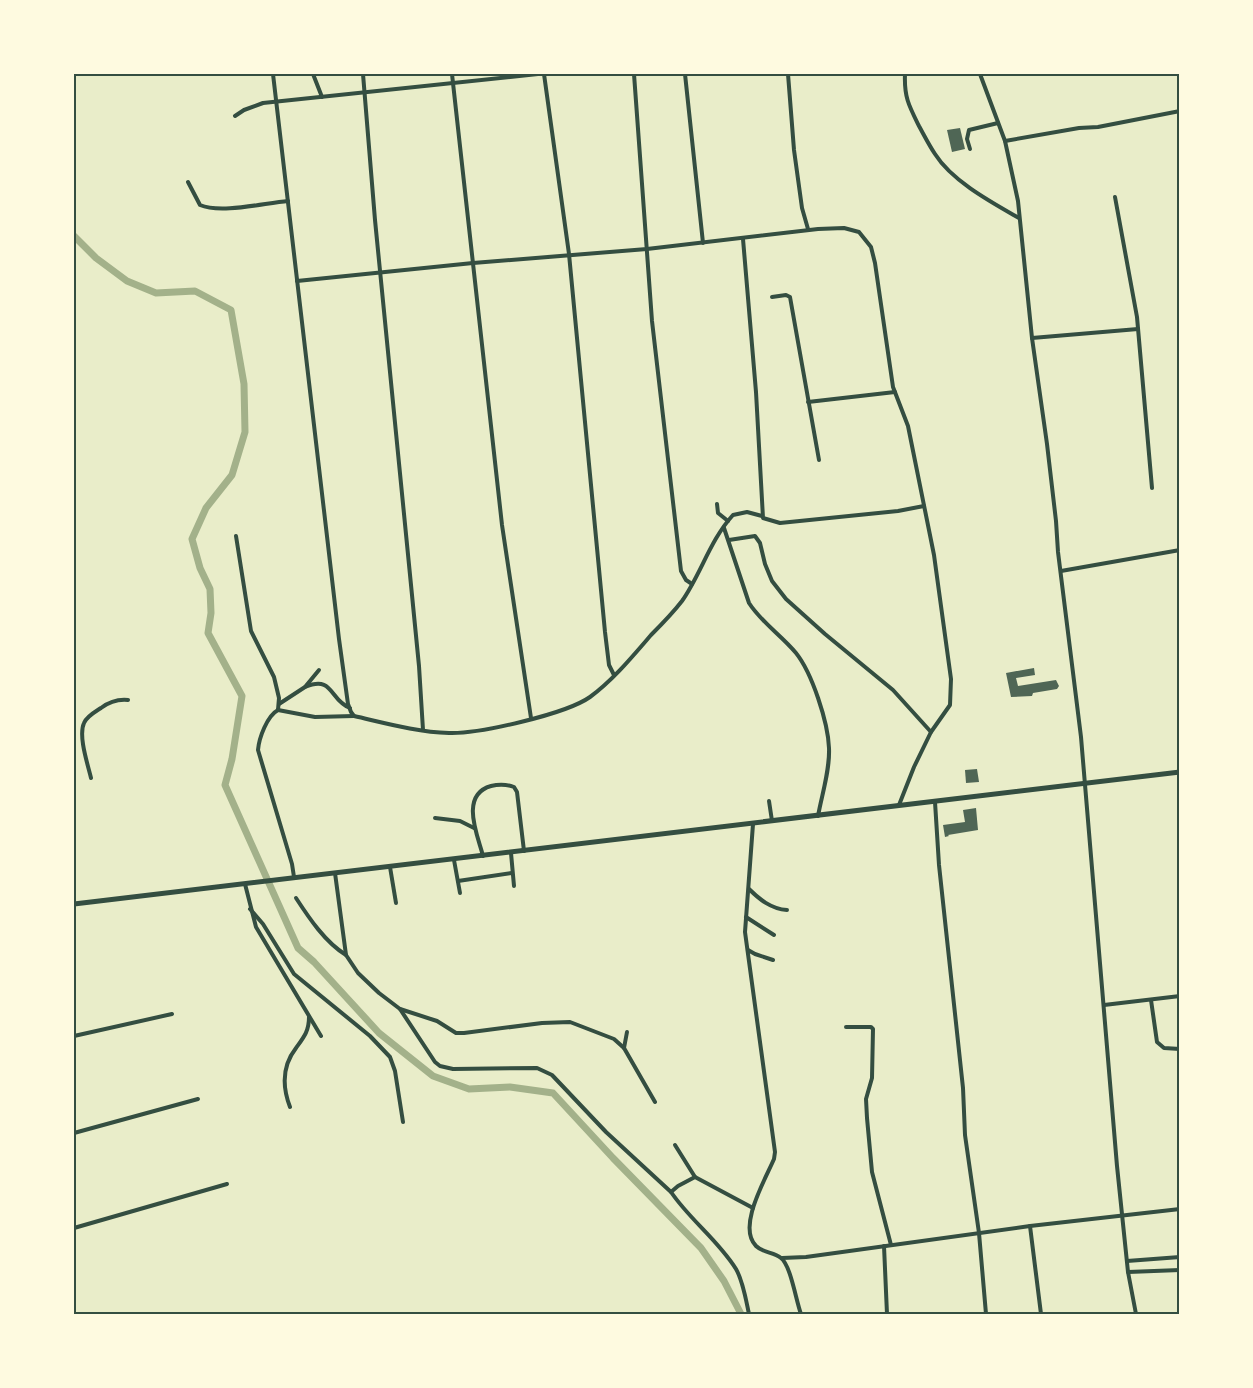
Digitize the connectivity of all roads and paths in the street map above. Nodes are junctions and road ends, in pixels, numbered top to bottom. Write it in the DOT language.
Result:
graph roads {
  1 [pos="273,74"];
  2 [pos="313,74"];
  3 [pos="363,74"];
  4 [pos="452,74"];
  5 [pos="538,74"];
  6 [pos="544,74"];
  7 [pos="634,74"];
  8 [pos="685,74"];
  9 [pos="789,74"];
  10 [pos="905,74"];
  11 [pos="979,74"];
  12 [pos="453,84"];
  13 [pos="364,93"];
  14 [pos="322,97"];
  15 [pos="277,101"];
  16 [pos="1179,111"];
  17 [pos="235,116"];
  18 [pos="998,123"];
  19 [pos="1005,141"];
  20 [pos="970,149"];
  21 [pos="188,182"];
  22 [pos="1115,197"];
  23 [pos="288,201"];
  24 [pos="1019,218"];
  25 [pos="808,229"];
  26 [pos="742,238"];
  27 [pos="703,243"];
  28 [pos="647,249"];
  29 [pos="569,254"];
  30 [pos="473,263"];
  31 [pos="380,273"];
  32 [pos="297,282"];
  33 [pos="772,297"];
  34 [pos="1138,329"];
  35 [pos="1032,338"];
  36 [pos="895,392"];
  37 [pos="808,402"];
  38 [pos="819,460"];
  39 [pos="1152,488"];
  40 [pos="717,504"];
  41 [pos="924,506"];
  42 [pos="763,509"];
  43 [pos="754,513"];
  44 [pos="763,517"];
  45 [pos="728,521"];
  46 [pos="724,528"];
  47 [pos="236,536"];
  48 [pos="729,540"];
  49 [pos="1179,550"];
  50 [pos="1061,571"];
  51 [pos="692,584"];
  52 [pos="319,670"];
  53 [pos="614,675"];
  54 [pos="305,687"];
  55 [pos="128,700"];
  56 [pos="278,704"];
  57 [pos="350,708"];
  58 [pos="278,710"];
  59 [pos="354,716"];
  60 [pos="531,718"];
  61 [pos="423,730"];
  62 [pos="931,732"];
  63 [pos="1179,772"];
  64 [pos="91,778"];
  65 [pos="1084,784"];
  66 [pos="769,801"];
  67 [pos="935,802"];
  68 [pos="899,805"];
  69 [pos="818,816"];
  70 [pos="435,818"];
  71 [pos="772,822"];
  72 [pos="753,824"];
  73 [pos="475,829"];
  74 [pos="524,851"];
  75 [pos="512,853"];
  76 [pos="483,856"];
  77 [pos="454,860"];
  78 [pos="390,867"];
  79 [pos="335,872"];
  80 [pos="512,873"];
  81 [pos="294,877"];
  82 [pos="458,880"];
  83 [pos="245,884"];
  84 [pos="514,886"];
  85 [pos="748,888"];
  86 [pos="460,893"];
  87 [pos="296,898"];
  88 [pos="396,903"];
  89 [pos="74,904"];
  90 [pos="250,909"];
  91 [pos="787,910"];
  92 [pos="746,916"];
  93 [pos="774,935"];
  94 [pos="747,950"];
  95 [pos="346,955"];
  96 [pos="773,960"];
  97 [pos="1179,996"];
  98 [pos="1151,1000"];
  99 [pos="1104,1005"];
  100 [pos="400,1009"];
  101 [pos="172,1014"];
  102 [pos="309,1017"];
  103 [pos="846,1027"];
  104 [pos="627,1032"];
  105 [pos="74,1036"];
  106 [pos="321,1036"];
  107 [pos="624,1048"];
  108 [pos="1179,1049"];
  109 [pos="198,1099"];
  110 [pos="655,1102"];
  111 [pos="290,1107"];
  112 [pos="403,1122"];
  113 [pos="74,1133"];
  114 [pos="675,1145"];
  115 [pos="695,1177"];
  116 [pos="227,1184"];
  117 [pos="671,1192"];
  118 [pos="753,1208"];
  119 [pos="1179,1209"];
  120 [pos="1121,1215"];
  121 [pos="1030,1226"];
  122 [pos="74,1228"];
  123 [pos="979,1233"];
  124 [pos="891,1245"];
  125 [pos="884,1246"];
  126 [pos="1179,1257"];
  127 [pos="782,1258"];
  128 [pos="1127,1262"];
  129 [pos="1179,1270"];
  130 [pos="1128,1272"];
  131 [pos="749,1314"];
  132 [pos="801,1314"];
  133 [pos="887,1314"];
  134 [pos="986,1314"];
  135 [pos="1041,1314"];
  136 [pos="1136,1314"];
  1 -- 15 [label="street"];
  2 -- 14 [label="street"];
  3 -- 13 [label="street"];
  4 -- 12 [label="street"];
  5 -- 12 [label="street"];
  6 -- 29 [label="street"];
  7 -- 28 [label="street"];
  8 -- 27 [label="street"];
  9 -- 25 [label="street"];
  10 -- 24 [label="street"];
  11 -- 18 [label="street"];
  12 -- 13 [label="street"];
  12 -- 30 [label="street"];
  13 -- 14 [label="street"];
  13 -- 31 [label="street"];
  14 -- 15 [label="street"];
  15 -- 17 [label="street"];
  15 -- 23 [label="street"];
  16 -- 19 [label="street"];
  18 -- 19 [label="street"];
  18 -- 20 [label="street"];
  19 -- 24 [label="street"];
  21 -- 23 [label="street"];
  22 -- 34 [label="street"];
  23 -- 32 [label="street"];
  24 -- 35 [label="street"];
  25 -- 26 [label="street"];
  25 -- 36 [label="street"];
  26 -- 27 [label="street"];
  26 -- 42 [label="street"];
  27 -- 28 [label="street"];
  28 -- 29 [label="street"];
  28 -- 51 [label="street"];
  29 -- 30 [label="street"];
  29 -- 53 [label="street"];
  30 -- 31 [label="street"];
  30 -- 60 [label="street"];
  31 -- 32 [label="street"];
  31 -- 61 [label="street"];
  32 -- 57 [label="street"];
  33 -- 37 [label="street"];
  34 -- 35 [label="street"];
  34 -- 39 [label="street"];
  35 -- 50 [label="street"];
  36 -- 37 [label="street"];
  36 -- 41 [label="street"];
  37 -- 38 [label="street"];
  40 -- 45 [label="street"];
  41 -- 44 [label="street"];
  41 -- 62 [label="street"];
  42 -- 43 [label="street"];
  42 -- 44 [label="street"];
  43 -- 44 [label="street"];
  43 -- 45 [label="street"];
  45 -- 46 [label="street"];
  46 -- 48 [label="street"];
  46 -- 51 [label="street"];
  47 -- 56 [label="street"];
  48 -- 62 [label="street"];
  48 -- 69 [label="street"];
  49 -- 50 [label="street"];
  50 -- 65 [label="street"];
  51 -- 53 [label="street"];
  52 -- 54 [label="street"];
  53 -- 60 [label="street"];
  54 -- 56 [label="street"];
  54 -- 57 [label="street"];
  55 -- 64 [label="street"];
  56 -- 58 [label="street"];
  57 -- 59 [label="street"];
  58 -- 59 [label="street"];
  58 -- 81 [label="street"];
  59 -- 61 [label="street"];
  60 -- 61 [label="street"];
  62 -- 68 [label="street"];
  63 -- 65 [label="main road"];
  65 -- 67 [label="main road"];
  65 -- 99 [label="street"];
  66 -- 71 [label="street"];
  67 -- 68 [label="main road"];
  67 -- 123 [label="street"];
  68 -- 69 [label="main road"];
  69 -- 71 [label="main road"];
  70 -- 73 [label="street"];
  71 -- 72 [label="main road"];
  72 -- 74 [label="main road"];
  72 -- 85 [label="street"];
  73 -- 74 [label="street"];
  73 -- 76 [label="street"];
  74 -- 75 [label="main road"];
  75 -- 76 [label="main road"];
  75 -- 80 [label="street"];
  76 -- 77 [label="main road"];
  77 -- 78 [label="main road"];
  77 -- 82 [label="street"];
  78 -- 79 [label="main road"];
  78 -- 88 [label="street"];
  79 -- 81 [label="main road"];
  79 -- 95 [label="street"];
  80 -- 82 [label="street"];
  80 -- 84 [label="street"];
  81 -- 83 [label="main road"];
  82 -- 86 [label="street"];
  83 -- 89 [label="main road"];
  83 -- 90 [label="street"];
  85 -- 91 [label="street"];
  85 -- 92 [label="street"];
  87 -- 95 [label="street"];
  90 -- 102 [label="street"];
  90 -- 112 [label="street"];
  92 -- 93 [label="street"];
  92 -- 94 [label="street"];
  94 -- 96 [label="street"];
  94 -- 118 [label="street"];
  95 -- 100 [label="street"];
  97 -- 98 [label="street"];
  98 -- 99 [label="street"];
  98 -- 108 [label="street"];
  99 -- 120 [label="street"];
  100 -- 107 [label="street"];
  100 -- 117 [label="street"];
  101 -- 105 [label="street"];
  102 -- 106 [label="street"];
  102 -- 111 [label="street"];
  103 -- 124 [label="street"];
  104 -- 107 [label="street"];
  107 -- 110 [label="street"];
  109 -- 113 [label="street"];
  114 -- 115 [label="street"];
  115 -- 117 [label="street"];
  115 -- 118 [label="street"];
  116 -- 122 [label="street"];
  117 -- 131 [label="street"];
  118 -- 127 [label="street"];
  119 -- 120 [label="street"];
  120 -- 121 [label="street"];
  120 -- 128 [label="street"];
  121 -- 123 [label="street"];
  121 -- 135 [label="street"];
  123 -- 124 [label="street"];
  123 -- 134 [label="street"];
  124 -- 125 [label="street"];
  125 -- 127 [label="street"];
  125 -- 133 [label="street"];
  126 -- 128 [label="street"];
  127 -- 132 [label="street"];
  128 -- 130 [label="street"];
  129 -- 130 [label="street"];
  130 -- 136 [label="street"];
}
